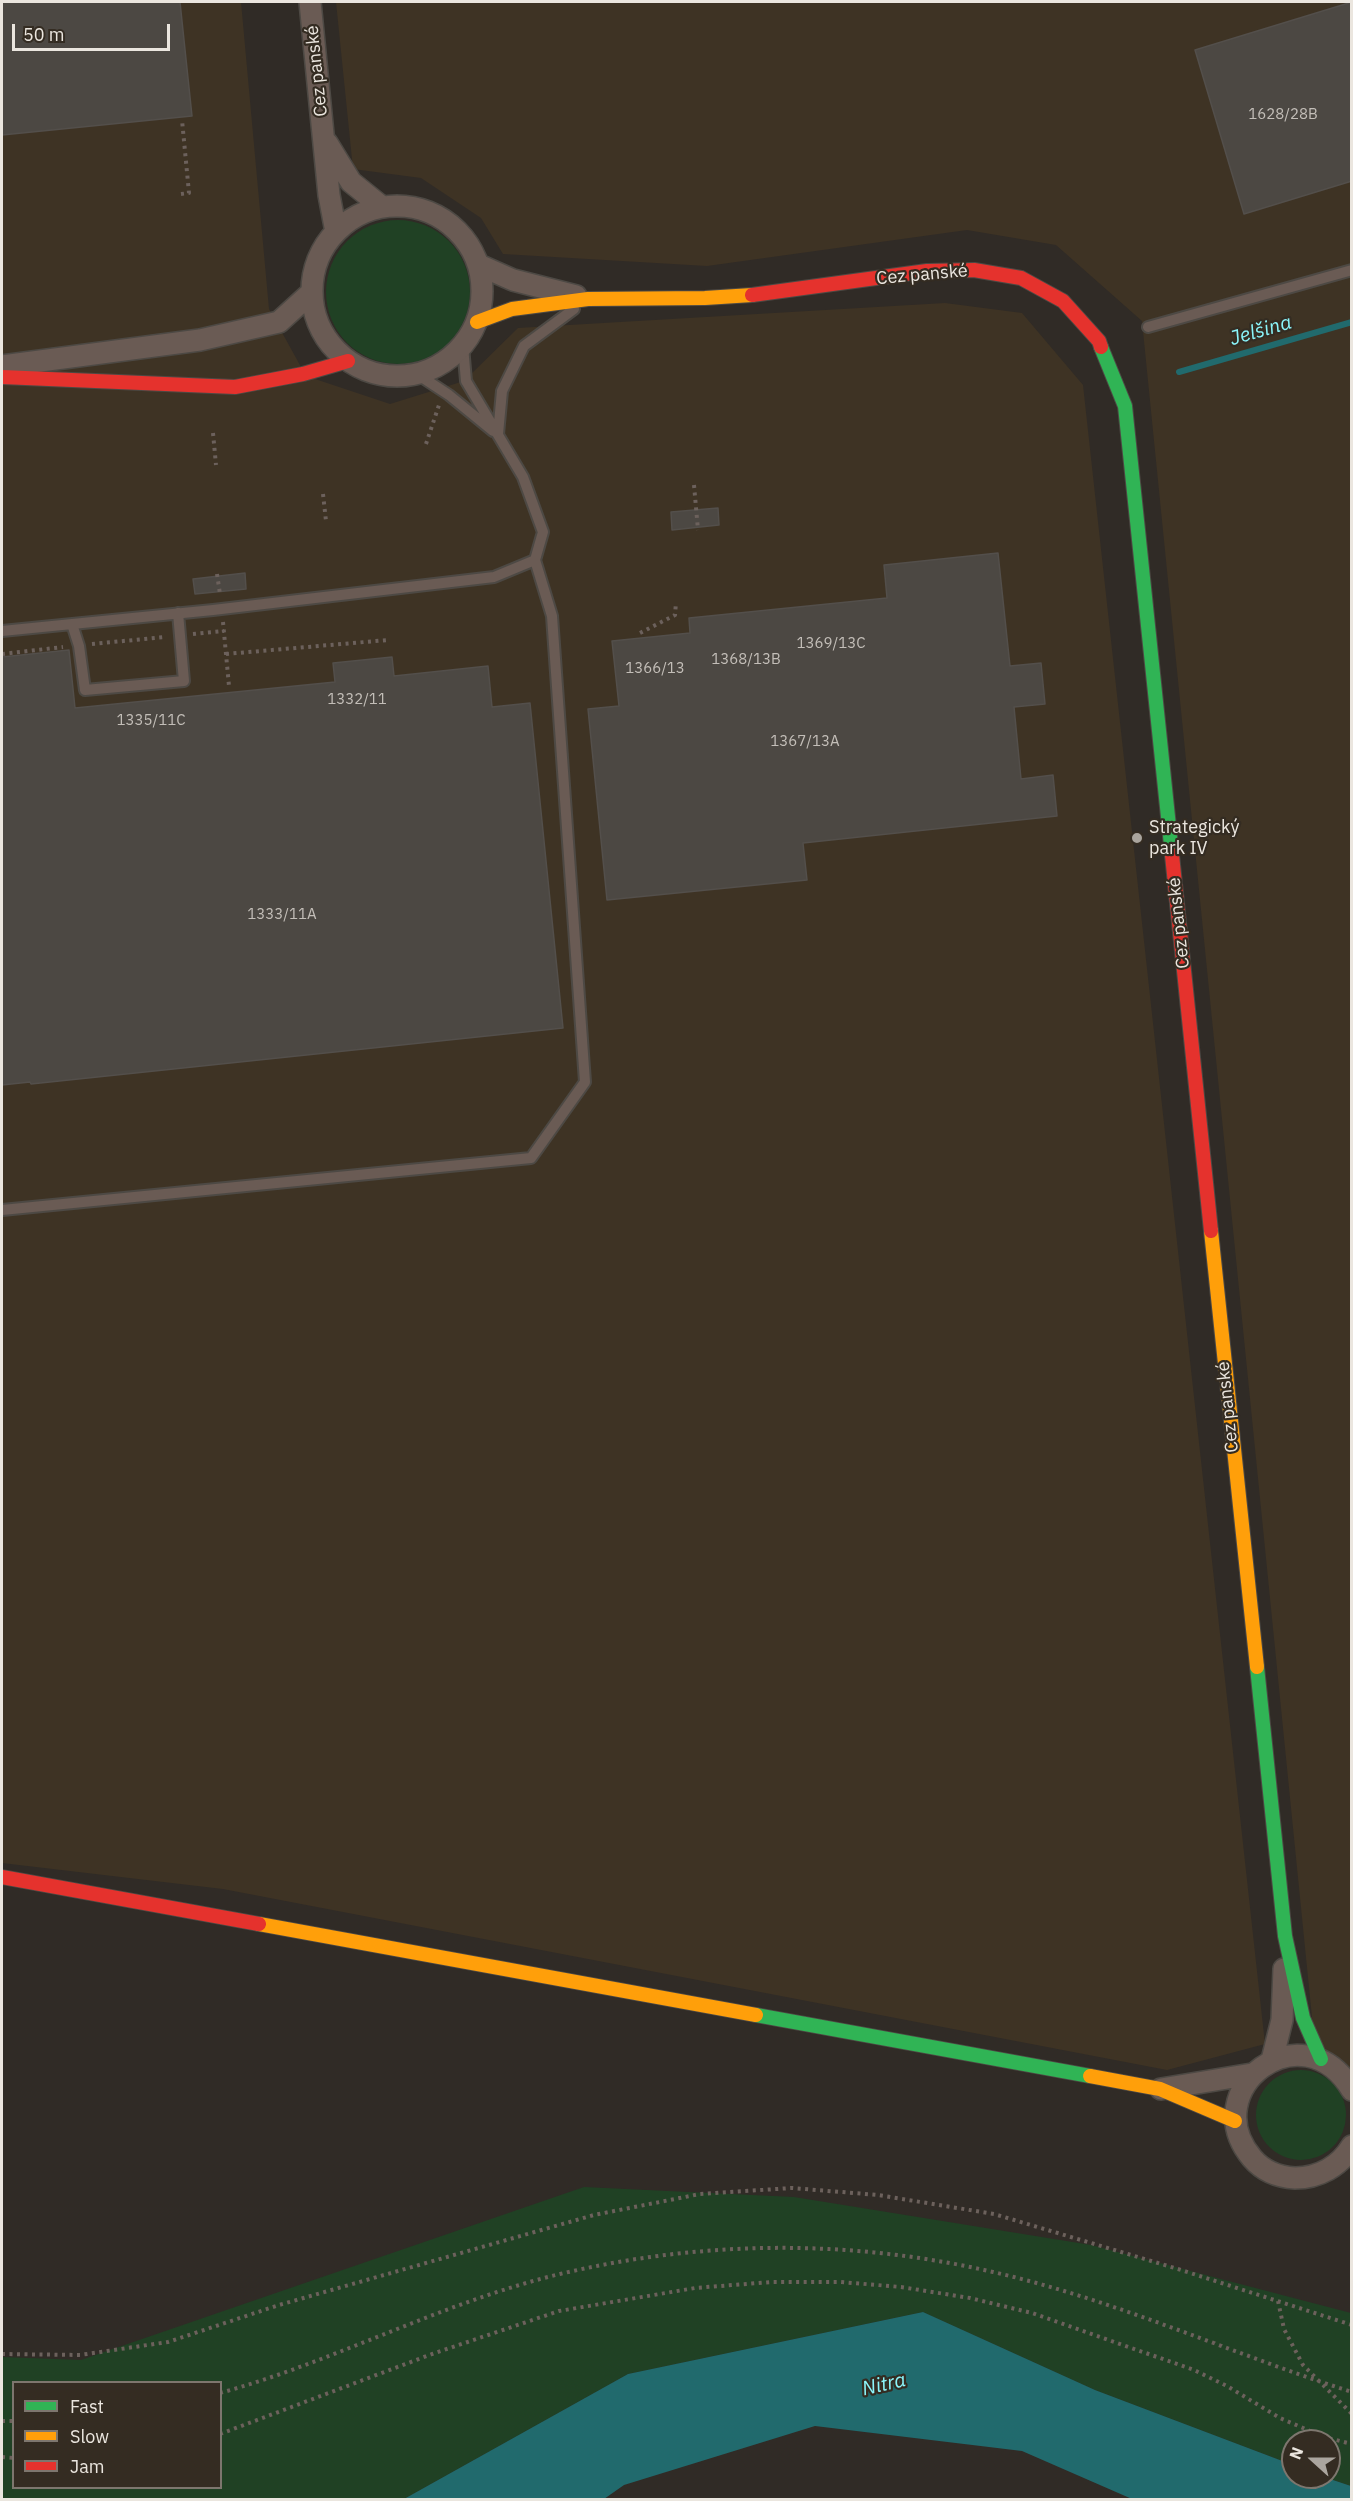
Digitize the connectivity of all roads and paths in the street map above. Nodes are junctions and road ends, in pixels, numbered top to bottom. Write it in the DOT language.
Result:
graph roads {
  1 [pos="310,2"];
  2 [pos="182,120"];
  3 [pos="325,140"];
  4 [pos="181,194"];
  5 [pos="382,207"];
  6 [pos="336,232"];
  7 [pos="479,265"];
  8 [pos="1352,270"];
  9 [pos="312,292"];
  10 [pos="588,299"];
  11 [pos="477,322"];
  12 [pos="1148,327"];
  13 [pos="463,346"];
  14 [pos="348,361"];
  15 [pos="2,366"];
  16 [pos="417,374"];
  17 [pos="2,377"];
  18 [pos="440,404"];
  19 [pos="213,433"];
  20 [pos="498,435"];
  21 [pos="426,444"];
  22 [pos="216,465"];
  23 [pos="694,486"];
  24 [pos="323,494"];
  25 [pos="326,521"];
  26 [pos="698,530"];
  27 [pos="535,560"];
  28 [pos="676,602"];
  29 [pos="178,613"];
  30 [pos="72,624"];
  31 [pos="2,631"];
  32 [pos="640,633"];
  33 [pos="180,635"];
  34 [pos="388,640"];
  35 [pos="79,646"];
  36 [pos="2,654"];
  37 [pos="226,654"];
  38 [pos="229,686"];
  39 [pos="2,1210"];
  40 [pos="2,1877"];
  41 [pos="1285,1936"];
  42 [pos="1321,2059"];
  43 [pos="1272,2060"];
  44 [pos="1252,2074"];
  45 [pos="1160,2089"];
  46 [pos="1352,2090"];
  47 [pos="1235,2121"];
  48 [pos="1351,2147"];
  49 [pos="1278,2301"];
  50 [pos="1352,2325"];
  51 [pos="2,2354"];
  52 [pos="1316,2380"];
  53 [pos="222,2392"];
  54 [pos="1352,2392"];
  55 [pos="1352,2414"];
  56 [pos="222,2433"];
  57 [pos="1352,2444"];
  1 -- 3 [label="street, Cez panské"];
  2 -- 4 [label="path"];
  3 -- 5 [label="street, Cez panské"];
  3 -- 6 [label="street, Cez panské"];
  5 -- 6 [label="street"];
  5 -- 7 [label="street"];
  6 -- 9 [label="street"];
  7 -- 10 [label="street, Cez panské"];
  7 -- 11 [label="street"];
  8 -- 12 [label="lane"];
  9 -- 14 [label="street"];
  9 -- 15 [label="street"];
  10 -- 11 [label="street, Cez panské"];
  10 -- 20 [label="lane"];
  10 -- 41 [label="street, Cez panské"];
  11 -- 13 [label="street"];
  13 -- 16 [label="street"];
  13 -- 20 [label="lane"];
  14 -- 16 [label="street"];
  14 -- 17 [label="street"];
  16 -- 20 [label="lane"];
  18 -- 21 [label="path"];
  19 -- 22 [label="path"];
  20 -- 27 [label="lane"];
  23 -- 26 [label="path"];
  24 -- 25 [label="path"];
  27 -- 29 [label="lane"];
  27 -- 39 [label="lane"];
  28 -- 32 [label="path"];
  29 -- 30 [label="lane"];
  29 -- 33 [label="lane"];
  30 -- 31 [label="lane"];
  30 -- 35 [label="lane"];
  33 -- 35 [label="path"];
  33 -- 35 [label="lane"];
  33 -- 37 [label="path"];
  34 -- 37 [label="path"];
  35 -- 36 [label="path"];
  37 -- 38 [label="path"];
  40 -- 45 [label="street"];
  41 -- 42 [label="street, Cez panské"];
  41 -- 43 [label="street, Cez panské"];
  42 -- 43 [label="street"];
  42 -- 46 [label="street"];
  43 -- 44 [label="street"];
  44 -- 45 [label="street"];
  44 -- 47 [label="street"];
  45 -- 47 [label="street"];
  47 -- 48 [label="street"];
  49 -- 50 [label="path"];
  49 -- 51 [label="path"];
  49 -- 52 [label="path"];
  52 -- 53 [label="path"];
  52 -- 54 [label="path"];
  52 -- 55 [label="path"];
  56 -- 57 [label="path"];
}
